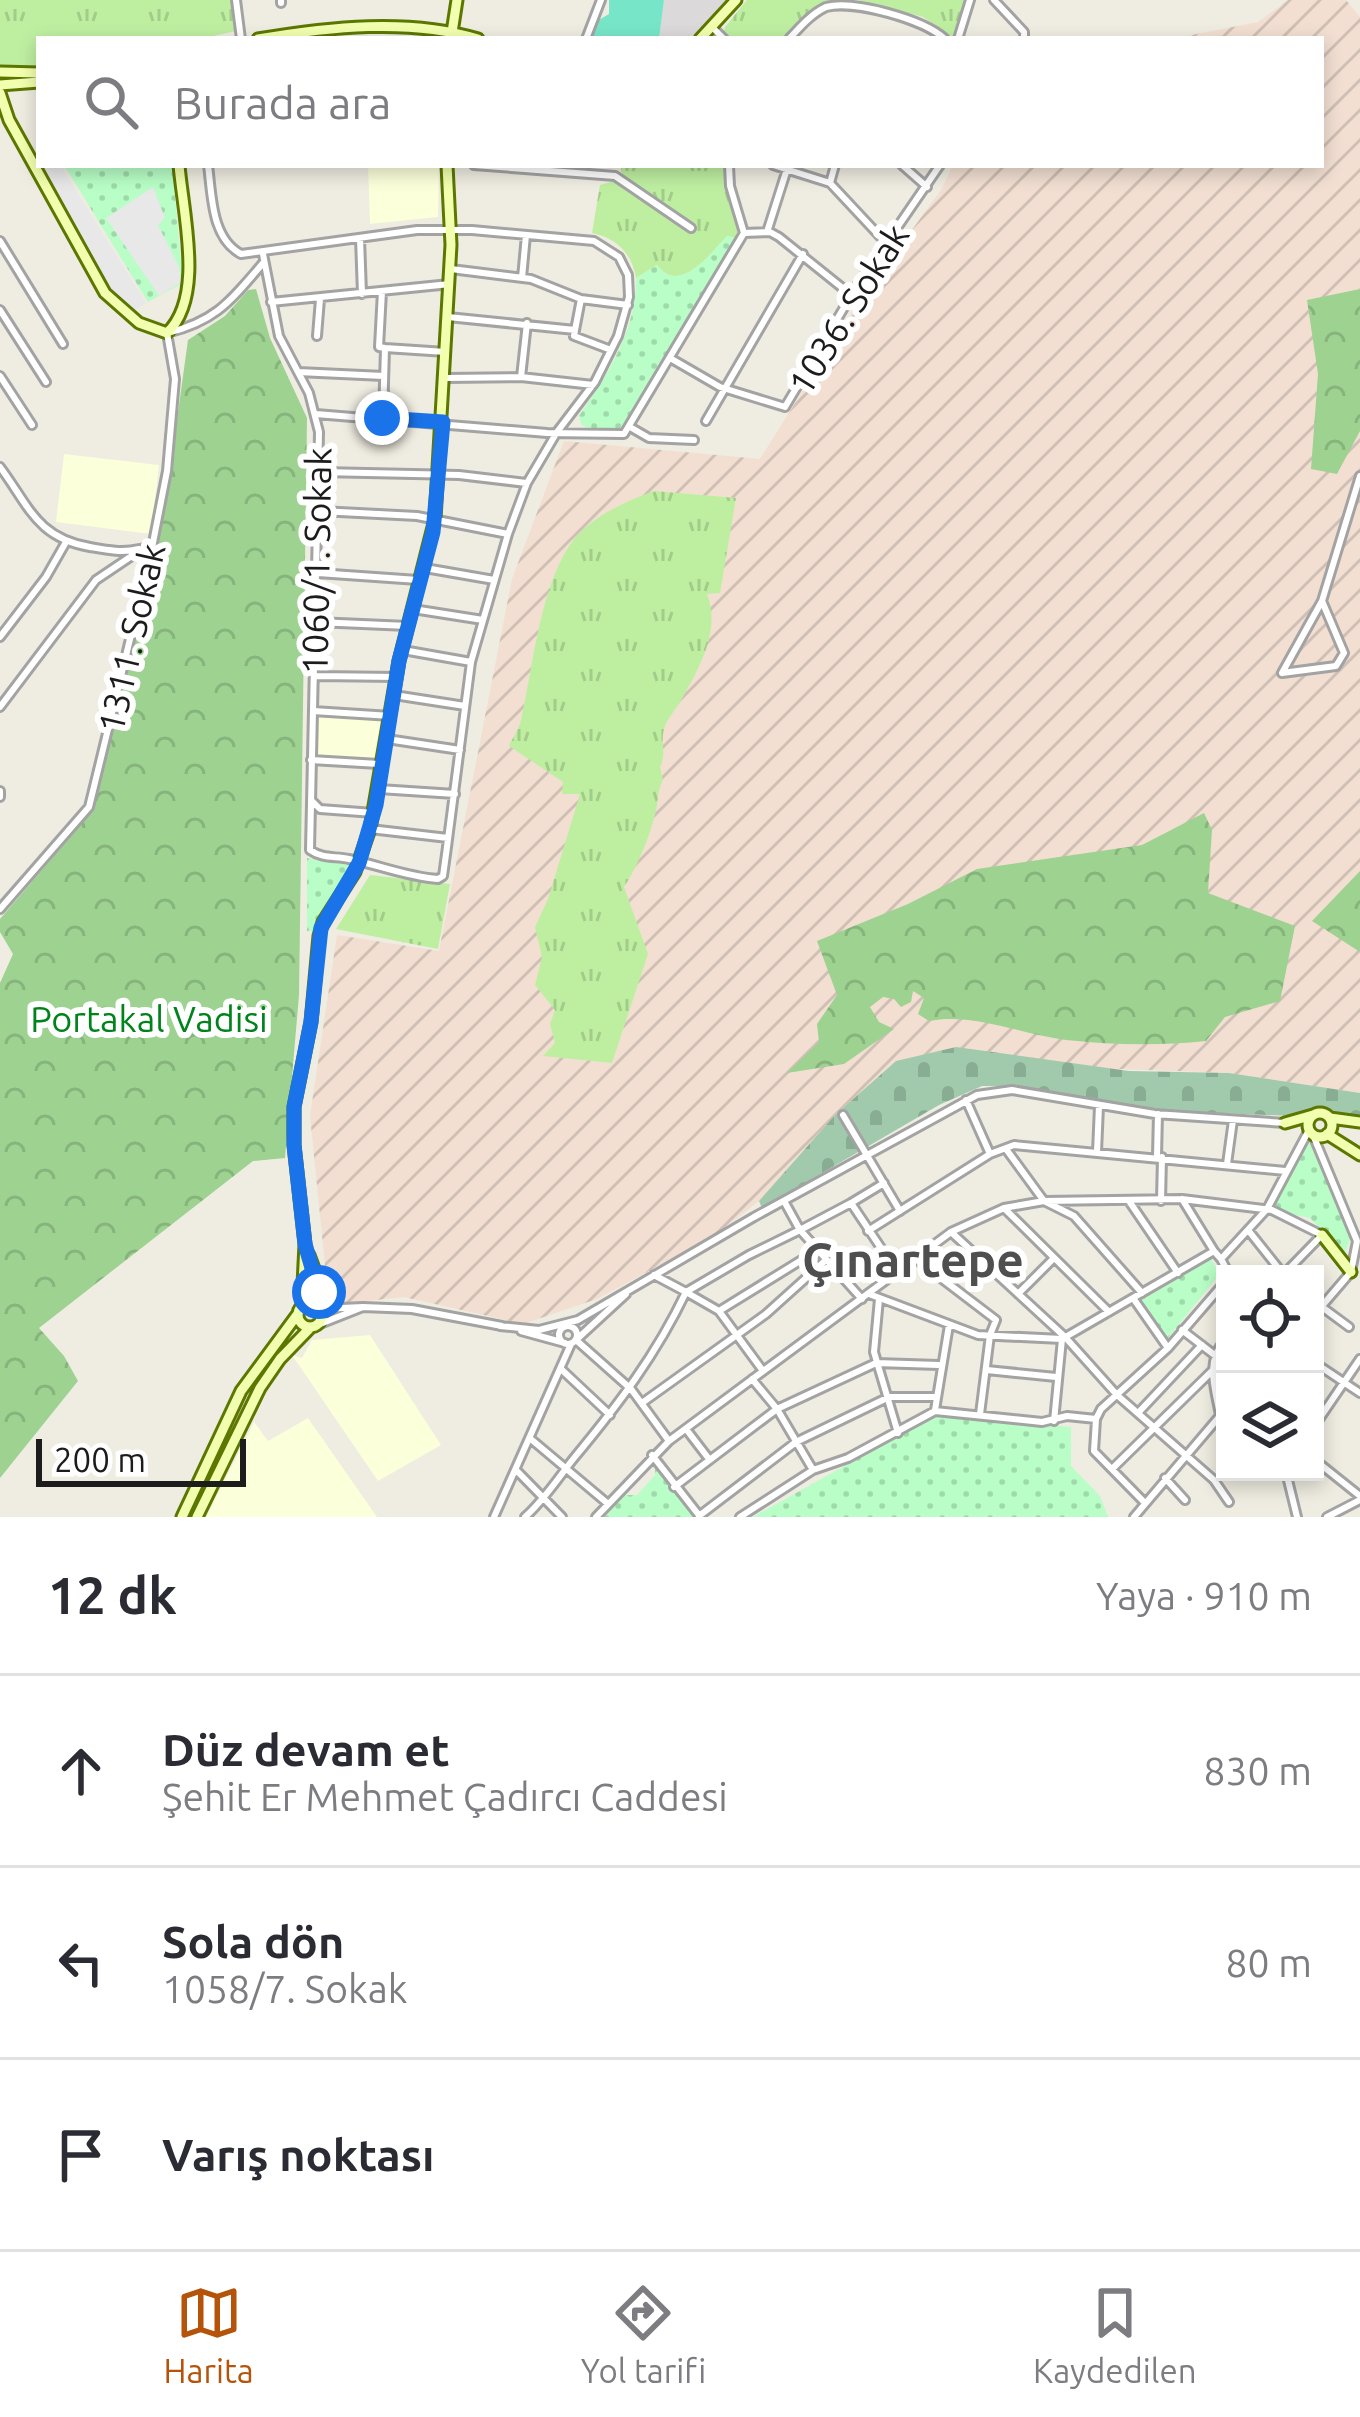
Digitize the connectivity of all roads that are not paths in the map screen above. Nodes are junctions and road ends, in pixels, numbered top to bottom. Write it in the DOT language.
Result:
graph roads {
  1 [pos="236,0"];
  2 [pos="458,0"];
  3 [pos="736,0"];
  4 [pos="970,0"];
  5 [pos="597,1"];
  6 [pos="853,1"];
  7 [pos="996,1"];
  8 [pos="713,28"];
  9 [pos="241,36"];
  10 [pos="284,36"];
  11 [pos="451,36"];
  12 [pos="587,36"];
  13 [pos="704,36"];
  14 [pos="721,36"];
  15 [pos="792,36"];
  16 [pos="941,36"];
  17 [pos="959,36"];
  18 [pos="1024,36"];
  19 [pos="0,72"];
  20 [pos="36,77"];
  21 [pos="36,78"];
  22 [pos="0,89"];
  23 [pos="4,118"];
  24 [pos="179,168"];
  25 [pos="208,168"];
  26 [pos="448,168"];
  27 [pos="512,168"];
  28 [pos="729,168"];
  29 [pos="783,168"];
  30 [pos="834,168"];
  31 [pos="905,168"];
  32 [pos="938,168"];
  33 [pos="787,169"];
  34 [pos="830,183"];
  35 [pos="927,187"];
  36 [pos="691,228"];
  37 [pos="449,230"];
  38 [pos="767,232"];
  39 [pos="744,233"];
  40 [pos="526,235"];
  41 [pos="360,238"];
  42 [pos="0,242"];
  43 [pos="887,244"];
  44 [pos="803,254"];
  45 [pos="264,258"];
  46 [pos="450,269"];
  47 [pos="522,278"];
  48 [pos="449,284"];
  49 [pos="855,289"];
  50 [pos="382,291"];
  51 [pos="362,294"];
  52 [pos="320,299"];
  53 [pos="581,299"];
  54 [pos="271,302"];
  55 [pos="628,305"];
  56 [pos="0,310"];
  57 [pos="448,317"];
  58 [pos="527,322"];
  59 [pos="575,330"];
  60 [pos="167,333"];
  61 [pos="317,335"];
  62 [pos="62,344"];
  63 [pos="385,348"];
  64 [pos="611,350"];
  65 [pos="446,352"];
  66 [pos="670,358"];
  67 [pos="298,372"];
  68 [pos="0,376"];
  69 [pos="384,376"];
  70 [pos="521,377"];
  71 [pos="445,378"];
  72 [pos="46,382"];
  73 [pos="593,385"];
  74 [pos="725,389"];
  75 [pos="316,414"];
  76 [pos="382,418"];
  77 [pos="706,421"];
  78 [pos="443,422"];
  79 [pos="32,425"];
  80 [pos="630,427"];
  81 [pos="557,432"];
  82 [pos="694,440"];
  83 [pos="0,466"];
  84 [pos="320,472"];
  85 [pos="439,476"];
  86 [pos="1360,476"];
  87 [pos="527,483"];
  88 [pos="320,511"];
  89 [pos="435,519"];
  90 [pos="508,534"];
  91 [pos="154,537"];
  92 [pos="66,542"];
  93 [pos="145,547"];
  94 [pos="318,573"];
  95 [pos="423,574"];
  96 [pos="494,580"];
  97 [pos="1322,601"];
  98 [pos="413,609"];
  99 [pos="483,620"];
  100 [pos="316,622"];
  101 [pos="408,626"];
  102 [pos="0,637"];
  103 [pos="402,650"];
  104 [pos="471,662"];
  105 [pos="315,676"];
  106 [pos="397,677"];
  107 [pos="394,695"];
  108 [pos="465,706"];
  109 [pos="0,707"];
  110 [pos="313,711"];
  111 [pos="391,716"];
  112 [pos="387,740"];
  113 [pos="460,750"];
  114 [pos="311,760"];
  115 [pos="383,764"];
  116 [pos="379,789"];
  117 [pos="455,794"];
  118 [pos="312,801"];
  119 [pos="374,813"];
  120 [pos="370,830"];
  121 [pos="448,838"];
  122 [pos="359,863"];
  123 [pos="0,909"];
  124 [pos="966,1100"];
  125 [pos="1099,1106"];
  126 [pos="1158,1114"];
  127 [pos="1313,1114"];
  128 [pos="843,1115"];
  129 [pos="1330,1118"];
  130 [pos="1233,1119"];
  131 [pos="1360,1122"];
  132 [pos="1285,1123"];
  133 [pos="1310,1131"];
  134 [pos="1328,1134"];
  135 [pos="1006,1149"];
  136 [pos="1097,1152"];
  137 [pos="990,1154"];
  138 [pos="869,1155"];
  139 [pos="1360,1155"];
  140 [pos="1160,1156"];
  141 [pos="1226,1164"];
  142 [pos="1285,1172"];
  143 [pos="884,1183"];
  144 [pos="1182,1199"];
  145 [pos="1129,1200"];
  146 [pos="784,1201"];
  147 [pos="1045,1201"];
  148 [pos="1161,1201"];
  149 [pos="850,1203"];
  150 [pos="1004,1208"];
  151 [pos="1267,1209"];
  152 [pos="900,1210"];
  153 [pos="800,1230"];
  154 [pos="1247,1230"];
  155 [pos="868,1231"];
  156 [pos="951,1232"];
  157 [pos="1322,1235"];
  158 [pos="1358,1240"];
  159 [pos="305,1244"];
  160 [pos="816,1250"];
  161 [pos="1214,1251"];
  162 [pos="1054,1258"];
  163 [pos="916,1259"];
  164 [pos="1221,1259"];
  165 [pos="826,1260"];
  166 [pos="1224,1265"];
  167 [pos="1276,1265"];
  168 [pos="1293,1265"];
  169 [pos="896,1272"];
  170 [pos="1352,1272"];
  171 [pos="1178,1273"];
  172 [pos="654,1275"];
  173 [pos="638,1284"];
  174 [pos="686,1292"];
  175 [pos="1216,1292"];
  176 [pos="1142,1293"];
  177 [pos="1018,1294"];
  178 [pos="866,1296"];
  179 [pos="1133,1298"];
  180 [pos="879,1299"];
  181 [pos="1324,1304"];
  182 [pos="319,1307"];
  183 [pos="363,1307"];
  184 [pos="300,1310"];
  185 [pos="718,1311"];
  186 [pos="1109,1312"];
  187 [pos="1324,1314"];
  188 [pos="949,1325"];
  189 [pos="500,1326"];
  190 [pos="565,1326"];
  191 [pos="312,1327"];
  192 [pos="1349,1327"];
  193 [pos="1182,1330"];
  194 [pos="735,1335"];
  195 [pos="990,1335"];
  196 [pos="1063,1338"];
  197 [pos="570,1342"];
  198 [pos="1202,1345"];
  199 [pos="1168,1348"];
  200 [pos="1216,1351"];
  201 [pos="1214,1353"];
  202 [pos="1360,1359"];
  203 [pos="876,1363"];
  204 [pos="939,1365"];
  205 [pos="561,1369"];
  206 [pos="988,1370"];
  207 [pos="1324,1370"];
  208 [pos="763,1371"];
  209 [pos="1212,1371"];
  210 [pos="1056,1377"];
  211 [pos="752,1378"];
  212 [pos="1344,1383"];
  213 [pos="1216,1386"];
  214 [pos="631,1389"];
  215 [pos="1360,1393"];
  216 [pos="1117,1395"];
  217 [pos="889,1397"];
  218 [pos="935,1397"];
  219 [pos="642,1403"];
  220 [pos="777,1409"];
  221 [pos="934,1411"];
  222 [pos="1324,1412"];
  223 [pos="1138,1413"];
  224 [pos="980,1414"];
  225 [pos="610,1415"];
  226 [pos="1096,1419"];
  227 [pos="1054,1421"];
  228 [pos="1216,1421"];
  229 [pos="1153,1426"];
  230 [pos="686,1429"];
  231 [pos="898,1433"];
  232 [pos="531,1440"];
  233 [pos="669,1442"];
  234 [pos="796,1442"];
  235 [pos="652,1455"];
  236 [pos="1185,1455"];
  237 [pos="709,1460"];
  238 [pos="566,1468"];
  239 [pos="1324,1468"];
  240 [pos="1112,1469"];
  241 [pos="517,1470"];
  242 [pos="813,1470"];
  243 [pos="1165,1478"];
  244 [pos="1288,1481"];
  245 [pos="674,1487"];
  246 [pos="545,1498"];
  247 [pos="1360,1498"];
  248 [pos="1185,1500"];
  249 [pos="1144,1502"];
  250 [pos="1229,1502"];
  251 [pos="607,1503"];
  252 [pos="700,1516"];
  253 [pos="182,1517"];
  254 [pos="197,1517"];
  255 [pos="494,1517"];
  256 [pos="525,1517"];
  257 [pos="562,1517"];
  258 [pos="596,1517"];
  259 [pos="740,1517"];
  260 [pos="1134,1517"];
  261 [pos="1298,1517"];
  262 [pos="1327,1517"];
  1 -- 9 [label="street"];
  2 -- 11 [label="main road"];
  3 -- 8 [label="main road"];
  4 -- 17 [label="street"];
  5 -- 12 [label="street"];
  6 -- 15 [label="street"];
  6 -- 16 [label="street"];
  7 -- 18 [label="street"];
  8 -- 13 [label="main road"];
  8 -- 14 [label="street"];
  10 -- 11 [label="main road"];
  19 -- 20 [label="main road"];
  21 -- 22 [label="main road"];
  22 -- 23 [label="main road"];
  23 -- 60 [label="main road"];
  24 -- 60 [label="main road"];
  25 -- 45 [label="street"];
  26 -- 37 [label="main road"];
  27 -- 36 [label="street"];
  28 -- 39 [label="street"];
  29 -- 33 [label="street"];
  30 -- 34 [label="street"];
  31 -- 35 [label="street"];
  32 -- 35 [label="street, 1036. Sokak"];
  33 -- 34 [label="street"];
  33 -- 38 [label="street"];
  34 -- 43 [label="street"];
  35 -- 43 [label="street, 1036. Sokak"];
  37 -- 40 [label="street"];
  37 -- 41 [label="street"];
  37 -- 46 [label="main road"];
  38 -- 39 [label="street"];
  38 -- 44 [label="street"];
  39 -- 66 [label="street"];
  40 -- 47 [label="street"];
  40 -- 55 [label="street"];
  41 -- 45 [label="street"];
  41 -- 51 [label="street"];
  42 -- 62 [label="street"];
  43 -- 49 [label="street, 1036. Sokak"];
  44 -- 49 [label="street"];
  44 -- 74 [label="street"];
  45 -- 54 [label="street, 1060/1. Sokak"];
  45 -- 60 [label="street"];
  46 -- 47 [label="street"];
  46 -- 48 [label="main road"];
  47 -- 53 [label="street"];
  48 -- 50 [label="street"];
  48 -- 57 [label="main road"];
  49 -- 74 [label="street, 1036. Sokak"];
  50 -- 51 [label="street"];
  50 -- 63 [label="street"];
  51 -- 52 [label="street"];
  52 -- 54 [label="street"];
  52 -- 61 [label="street"];
  53 -- 55 [label="street"];
  53 -- 59 [label="street"];
  54 -- 67 [label="street, 1060/1. Sokak"];
  55 -- 64 [label="street"];
  56 -- 72 [label="street"];
  57 -- 58 [label="street"];
  57 -- 65 [label="main road"];
  58 -- 59 [label="street"];
  58 -- 70 [label="street"];
  59 -- 64 [label="street"];
  60 -- 91 [label="street, 1311. Sokak"];
  63 -- 65 [label="street"];
  63 -- 69 [label="street"];
  64 -- 73 [label="street"];
  65 -- 71 [label="main road"];
  66 -- 74 [label="street, 1036. Sokak"];
  66 -- 80 [label="street"];
  67 -- 69 [label="street"];
  67 -- 75 [label="street, 1060/1. Sokak"];
  68 -- 79 [label="street"];
  69 -- 76 [label="street"];
  70 -- 71 [label="street"];
  70 -- 73 [label="street"];
  71 -- 78 [label="main road"];
  73 -- 81 [label="street"];
  74 -- 77 [label="street"];
  75 -- 76 [label="street"];
  75 -- 84 [label="street, 1060/1. Sokak"];
  76 -- 78 [label="street"];
  78 -- 81 [label="street"];
  78 -- 85 [label="main road"];
  80 -- 81 [label="street"];
  80 -- 82 [label="street"];
  81 -- 87 [label="street"];
  83 -- 92 [label="street"];
  84 -- 85 [label="street"];
  84 -- 88 [label="street, 1060/1. Sokak"];
  85 -- 87 [label="street"];
  85 -- 89 [label="main road"];
  86 -- 97 [label="street"];
  87 -- 90 [label="street"];
  88 -- 89 [label="street"];
  88 -- 94 [label="street, 1060/1. Sokak"];
  89 -- 90 [label="street"];
  89 -- 95 [label="main road"];
  90 -- 96 [label="street"];
  91 -- 93 [label="street"];
  91 -- 123 [label="street, 1311. Sokak"];
  92 -- 93 [label="street"];
  92 -- 102 [label="street"];
  93 -- 109 [label="street"];
  94 -- 95 [label="street"];
  94 -- 100 [label="street, 1060/1. Sokak"];
  95 -- 96 [label="street"];
  95 -- 98 [label="main road"];
  96 -- 99 [label="street"];
  97 -- 97 [label="street"];
  98 -- 99 [label="street"];
  98 -- 101 [label="main road"];
  99 -- 104 [label="street"];
  100 -- 101 [label="street"];
  100 -- 105 [label="street, 1060/1. Sokak"];
  101 -- 103 [label="main road"];
  103 -- 104 [label="street"];
  103 -- 106 [label="main road"];
  104 -- 108 [label="street"];
  105 -- 106 [label="street"];
  105 -- 110 [label="street, 1060/1. Sokak"];
  106 -- 107 [label="main road"];
  107 -- 108 [label="street"];
  107 -- 111 [label="main road"];
  108 -- 113 [label="street"];
  110 -- 111 [label="street"];
  110 -- 114 [label="street, 1060/1. Sokak"];
  111 -- 112 [label="main road"];
  112 -- 113 [label="street"];
  112 -- 115 [label="main road"];
  113 -- 117 [label="street"];
  114 -- 115 [label="street"];
  114 -- 118 [label="street, 1060/1. Sokak"];
  115 -- 116 [label="main road"];
  116 -- 117 [label="street"];
  116 -- 119 [label="main road"];
  117 -- 121 [label="street"];
  118 -- 119 [label="street"];
  118 -- 122 [label="street, 1060/1. Sokak"];
  119 -- 120 [label="main road"];
  120 -- 121 [label="street"];
  120 -- 122 [label="main road"];
  121 -- 122 [label="street"];
  122 -- 159 [label="main road"];
  124 -- 125 [label="street"];
  124 -- 137 [label="street"];
  124 -- 138 [label="street"];
  125 -- 126 [label="street"];
  125 -- 136 [label="street"];
  126 -- 130 [label="street"];
  126 -- 140 [label="street"];
  127 -- 129 [label="main road"];
  127 -- 132 [label="main road"];
  127 -- 133 [label="main road"];
  128 -- 138 [label="street"];
  129 -- 131 [label="main road"];
  129 -- 134 [label="main road"];
  130 -- 132 [label="street"];
  130 -- 141 [label="street"];
  132 -- 133 [label="main road"];
  133 -- 134 [label="main road"];
  133 -- 142 [label="street"];
  133 -- 158 [label="street"];
  134 -- 139 [label="main road"];
  135 -- 136 [label="street"];
  135 -- 137 [label="street"];
  135 -- 147 [label="street"];
  136 -- 140 [label="street"];
  137 -- 152 [label="street"];
  138 -- 143 [label="street"];
  138 -- 146 [label="street"];
  140 -- 141 [label="street"];
  140 -- 148 [label="street"];
  141 -- 142 [label="street"];
  142 -- 151 [label="street"];
  143 -- 149 [label="street"];
  143 -- 152 [label="street"];
  144 -- 148 [label="street"];
  144 -- 151 [label="street"];
  144 -- 161 [label="street"];
  145 -- 147 [label="street"];
  145 -- 148 [label="street"];
  145 -- 171 [label="street"];
  146 -- 153 [label="street"];
  146 -- 172 [label="street"];
  147 -- 150 [label="street"];
  147 -- 176 [label="street"];
  149 -- 153 [label="street"];
  149 -- 155 [label="street"];
  150 -- 156 [label="street"];
  150 -- 162 [label="street"];
  151 -- 154 [label="street"];
  151 -- 157 [label="street"];
  152 -- 155 [label="street"];
  153 -- 160 [label="street"];
  153 -- 174 [label="street"];
  154 -- 164 [label="street"];
  154 -- 167 [label="street"];
  155 -- 169 [label="street"];
  156 -- 163 [label="street"];
  156 -- 177 [label="street"];
  157 -- 168 [label="street"];
  157 -- 170 [label="main road"];
  158 -- 170 [label="street"];
  159 -- 182 [label="main road"];
  159 -- 184 [label="main road"];
  160 -- 165 [label="street"];
  160 -- 185 [label="street"];
  161 -- 164 [label="street"];
  161 -- 171 [label="street"];
  162 -- 177 [label="street"];
  162 -- 186 [label="street"];
  163 -- 169 [label="street"];
  163 -- 195 [label="street"];
  164 -- 166 [label="street"];
  165 -- 178 [label="street"];
  165 -- 194 [label="street"];
  169 -- 178 [label="street"];
  170 -- 181 [label="street"];
  171 -- 176 [label="street"];
  172 -- 173 [label="street"];
  172 -- 174 [label="street"];
  173 -- 190 [label="street"];
  173 -- 197 [label="street"];
  174 -- 185 [label="street"];
  174 -- 214 [label="street"];
  175 -- 193 [label="street"];
  176 -- 179 [label="street"];
  177 -- 196 [label="street"];
  178 -- 180 [label="street"];
  178 -- 208 [label="street"];
  179 -- 186 [label="street"];
  179 -- 199 [label="street"];
  180 -- 188 [label="street"];
  180 -- 203 [label="street"];
  182 -- 183 [label="street"];
  182 -- 184 [label="main road"];
  182 -- 191 [label="main road"];
  183 -- 189 [label="street"];
  183 -- 191 [label="street"];
  184 -- 191 [label="main road"];
  184 -- 253 [label="main road"];
  185 -- 194 [label="street"];
  186 -- 196 [label="street"];
  187 -- 192 [label="street"];
  188 -- 195 [label="street"];
  188 -- 204 [label="street"];
  189 -- 190 [label="street"];
  189 -- 197 [label="street"];
  190 -- 197 [label="street"];
  190 -- 197 [label="street"];
  191 -- 254 [label="main road"];
  193 -- 198 [label="street"];
  193 -- 199 [label="street"];
  194 -- 208 [label="street"];
  194 -- 219 [label="street"];
  195 -- 196 [label="street"];
  195 -- 206 [label="street"];
  196 -- 210 [label="street"];
  196 -- 216 [label="street"];
  197 -- 205 [label="street"];
  197 -- 214 [label="street"];
  198 -- 201 [label="street"];
  198 -- 223 [label="street"];
  199 -- 216 [label="street"];
  200 -- 201 [label="street"];
  201 -- 209 [label="street"];
  202 -- 212 [label="street"];
  203 -- 204 [label="street"];
  203 -- 217 [label="street"];
  203 -- 220 [label="street"];
  204 -- 218 [label="street"];
  205 -- 225 [label="street"];
  205 -- 232 [label="street"];
  206 -- 210 [label="street"];
  206 -- 224 [label="street"];
  207 -- 212 [label="street"];
  208 -- 211 [label="street"];
  209 -- 213 [label="street"];
  209 -- 229 [label="street"];
  210 -- 227 [label="street"];
  211 -- 220 [label="street"];
  211 -- 230 [label="street"];
  212 -- 215 [label="street"];
  212 -- 222 [label="street"];
  214 -- 219 [label="street"];
  214 -- 225 [label="street"];
  216 -- 223 [label="street"];
  216 -- 226 [label="street"];
  217 -- 218 [label="street"];
  217 -- 231 [label="street"];
  217 -- 234 [label="street"];
  218 -- 221 [label="street"];
  219 -- 233 [label="street"];
  220 -- 234 [label="street"];
  220 -- 237 [label="street"];
  221 -- 224 [label="street"];
  221 -- 231 [label="street"];
  223 -- 229 [label="street"];
  224 -- 227 [label="street"];
  225 -- 238 [label="street"];
  226 -- 227 [label="street"];
  226 -- 240 [label="street"];
  228 -- 236 [label="street"];
  229 -- 236 [label="street"];
  229 -- 240 [label="street"];
  230 -- 233 [label="street"];
  230 -- 237 [label="street"];
  231 -- 242 [label="street"];
  232 -- 238 [label="street"];
  232 -- 241 [label="street"];
  233 -- 235 [label="street"];
  234 -- 242 [label="street"];
  234 -- 252 [label="street"];
  235 -- 245 [label="street"];
  235 -- 251 [label="street"];
  236 -- 243 [label="street"];
  236 -- 250 [label="street"];
  237 -- 245 [label="street"];
  238 -- 246 [label="street"];
  238 -- 251 [label="street"];
  239 -- 247 [label="street"];
  240 -- 249 [label="street"];
  241 -- 246 [label="street"];
  241 -- 255 [label="street"];
  242 -- 259 [label="street"];
  243 -- 248 [label="street"];
  243 -- 249 [label="street"];
  244 -- 261 [label="street"];
  245 -- 252 [label="street"];
  246 -- 256 [label="street"];
  246 -- 257 [label="street"];
  247 -- 262 [label="street"];
  249 -- 260 [label="street"];
  251 -- 258 [label="street"];
}
